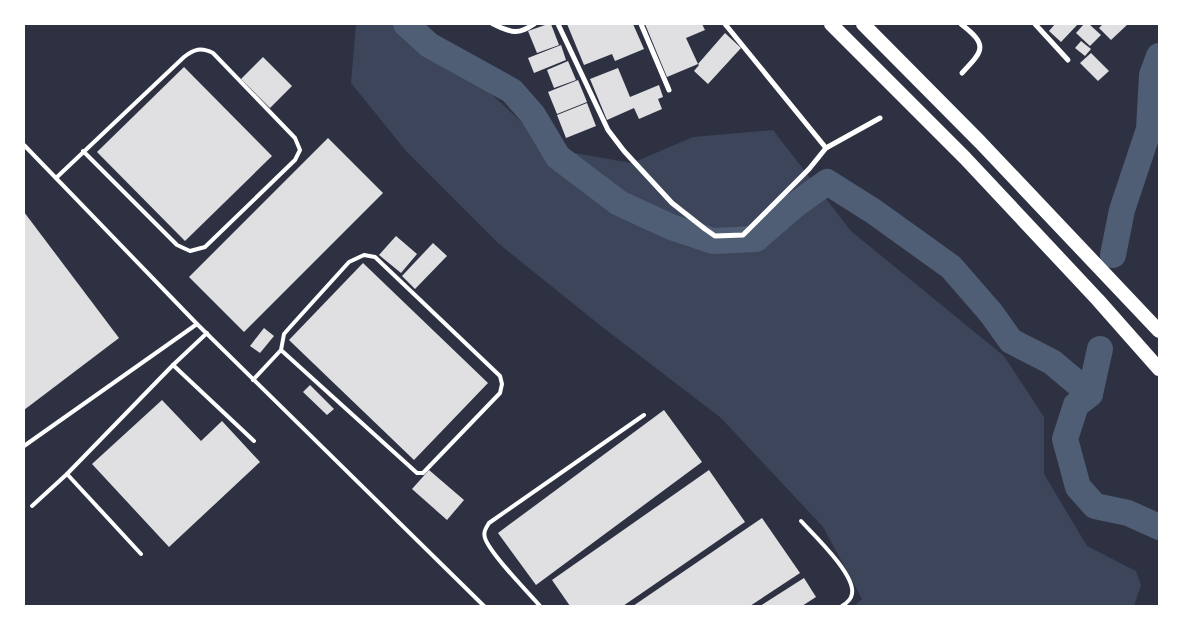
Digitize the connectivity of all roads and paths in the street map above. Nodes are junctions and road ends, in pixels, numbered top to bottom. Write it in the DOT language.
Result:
graph roads {
  1 [pos="493,24"];
  2 [pos="534,24"];
  3 [pos="558,24"];
  4 [pos="641,24"];
  5 [pos="725,24"];
  6 [pos="831,24"];
  7 [pos="863,24"];
  8 [pos="962,24"];
  9 [pos="1035,24"];
  10 [pos="1068,60"];
  11 [pos="962,73"];
  12 [pos="669,90"];
  13 [pos="880,118"];
  14 [pos="24,145"];
  15 [pos="826,148"];
  16 [pos="83,151"];
  17 [pos="56,178"];
  18 [pos="196,324"];
  19 [pos="1156,327"];
  20 [pos="206,334"];
  21 [pos="281,350"];
  22 [pos="173,365"];
  23 [pos="1159,369"];
  24 [pos="253,380"];
  25 [pos="644,415"];
  26 [pos="254,442"];
  27 [pos="24,446"];
  28 [pos="67,474"];
  29 [pos="32,506"];
  30 [pos="801,521"];
  31 [pos="141,554"];
  32 [pos="484,606"];
  33 [pos="540,606"];
  34 [pos="842,606"];
  1 -- 2 [label="street"];
  3 -- 15 [label="street"];
  4 -- 12 [label="street"];
  5 -- 15 [label="street"];
  6 -- 23 [label="highway"];
  7 -- 19 [label="highway"];
  8 -- 11 [label="street"];
  9 -- 10 [label="street"];
  13 -- 15 [label="street"];
  14 -- 17 [label="lane"];
  16 -- 16 [label="lane"];
  16 -- 17 [label="lane"];
  17 -- 18 [label="lane"];
  18 -- 20 [label="lane"];
  18 -- 27 [label="lane"];
  20 -- 22 [label="lane"];
  20 -- 24 [label="lane"];
  21 -- 21 [label="lane"];
  21 -- 24 [label="lane"];
  22 -- 26 [label="lane"];
  22 -- 28 [label="lane"];
  24 -- 32 [label="lane"];
  25 -- 33 [label="lane"];
  28 -- 29 [label="lane"];
  28 -- 31 [label="lane"];
  30 -- 34 [label="lane"];
}
